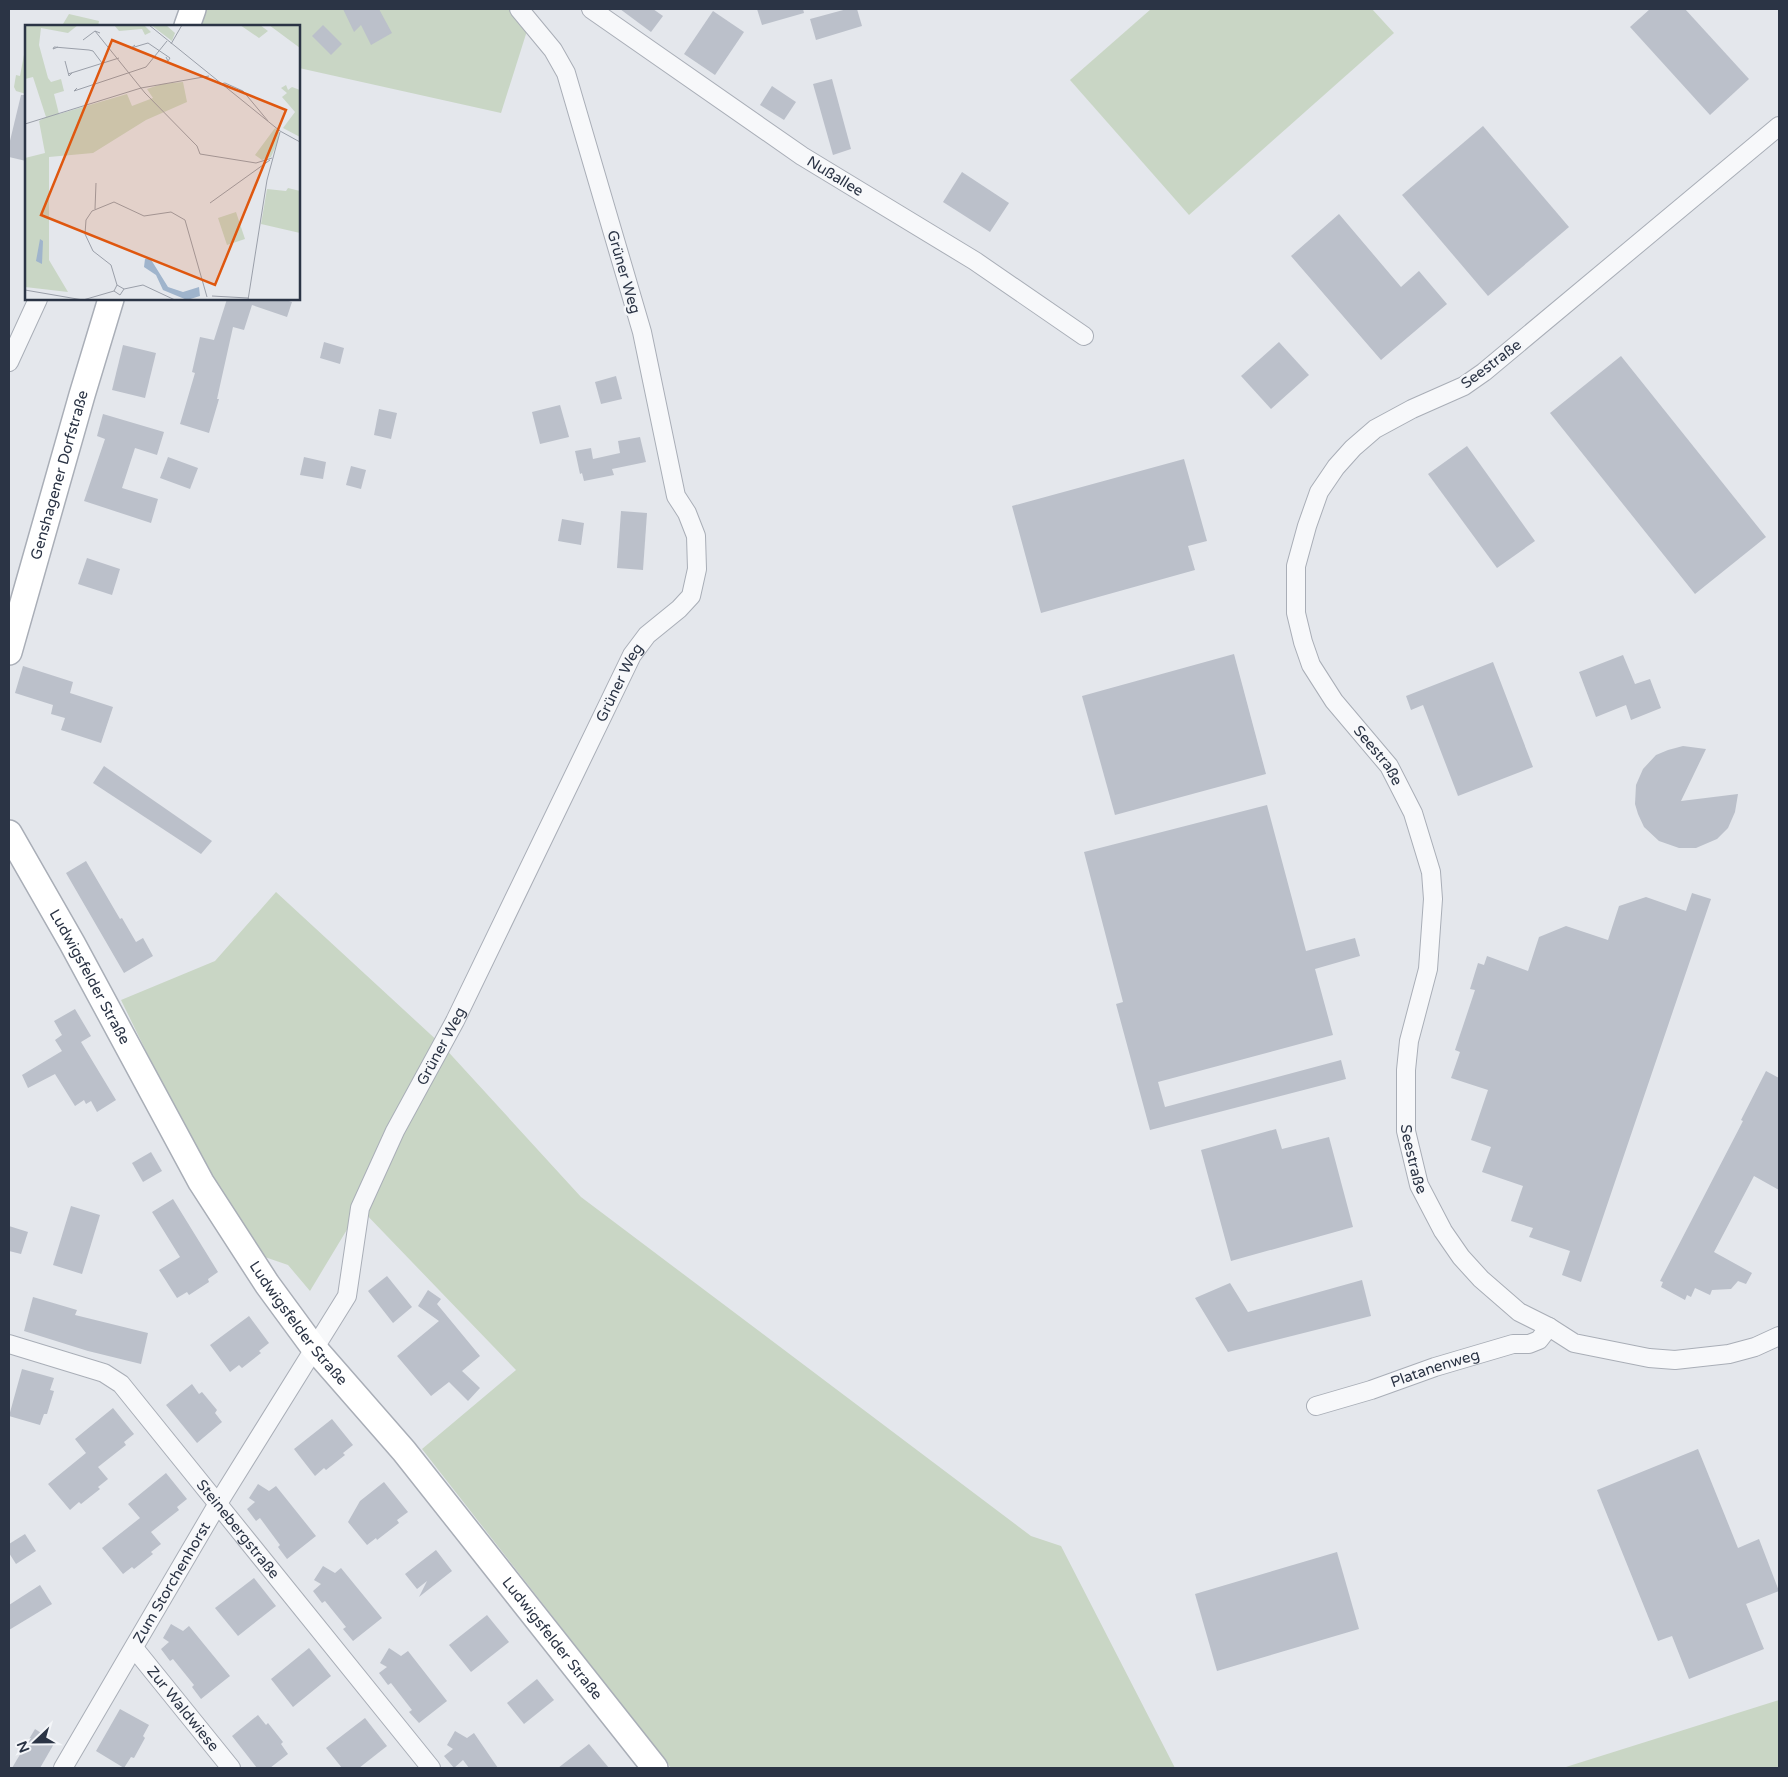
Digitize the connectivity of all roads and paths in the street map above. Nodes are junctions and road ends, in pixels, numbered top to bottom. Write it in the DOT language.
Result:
graph roads {
  1 [pos="193,9"];
  2 [pos="519,9"];
  3 [pos="591,9"];
  4 [pos="187,25"];
  5 [pos="1779,126"];
  6 [pos="38,300"];
  7 [pos="111,300"];
  8 [pos="1084,336"];
  9 [pos="9,362"];
  10 [pos="9,652"];
  11 [pos="9,833"];
  12 [pos="1549,1327"];
  13 [pos="1779,1336"];
  14 [pos="9,1344"];
  15 [pos="314,1348"];
  16 [pos="1316,1406"];
  17 [pos="217,1505"];
  18 [pos="134,1648"];
  19 [pos="63,1768"];
  20 [pos="231,1768"];
  21 [pos="431,1768"];
  22 [pos="655,1768"];
  1 -- 4 [label="street"];
  2 -- 15 [label="street, Grüner Weg"];
  3 -- 8 [label="street, Nußallee"];
  5 -- 12 [label="street, Seestraße"];
  6 -- 9 [label="street"];
  7 -- 10 [label="street, Genshagener Dorfstraße"];
  11 -- 15 [label="street, Ludwigsfelder Straße"];
  12 -- 13 [label="street, Seestraße"];
  12 -- 16 [label="street, Platanenweg"];
  14 -- 17 [label="street, Steinebergstraße"];
  15 -- 17 [label="street, Zum Storchenhorst"];
  15 -- 22 [label="street, Ludwigsfelder Straße"];
  17 -- 18 [label="street, Zum Storchenhorst"];
  17 -- 21 [label="street, Steinebergstraße"];
  18 -- 19 [label="street, Zum Storchenhorst"];
  18 -- 20 [label="street, Zur Waldwiese"];
}
